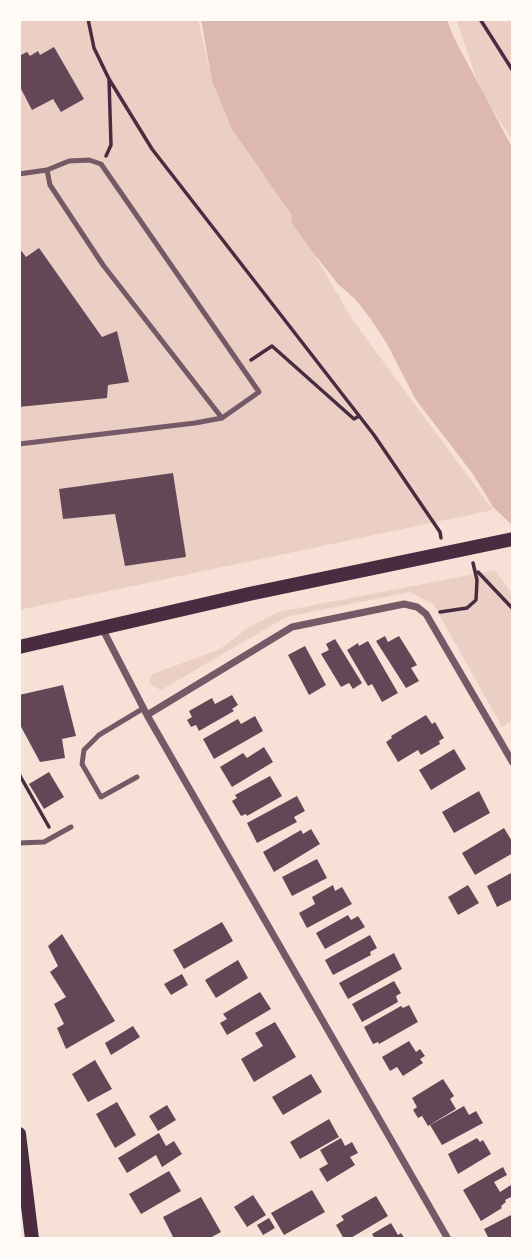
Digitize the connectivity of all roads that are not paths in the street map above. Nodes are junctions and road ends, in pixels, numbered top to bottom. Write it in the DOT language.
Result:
graph roads {
  1 [pos="47,170"];
  2 [pos="19,174"];
  3 [pos="222,418"];
  4 [pos="19,444"];
  5 [pos="513,539"];
  6 [pos="102,628"];
  7 [pos="19,647"];
  8 [pos="146,711"];
  9 [pos="513,763"];
  10 [pos="137,777"];
  11 [pos="71,827"];
  12 [pos="19,843"];
  13 [pos="19,1134"];
  14 [pos="32,1239"];
  15 [pos="448,1239"];
  1 -- 2 [label="lane"];
  1 -- 3 [label="lane"];
  1 -- 3 [label="lane"];
  3 -- 4 [label="lane"];
  5 -- 6 [label="main road"];
  6 -- 7 [label="main road"];
  6 -- 8 [label="street"];
  8 -- 9 [label="street"];
  8 -- 10 [label="lane"];
  8 -- 15 [label="street"];
  11 -- 12 [label="lane"];
  13 -- 14 [label="main road"];
}
